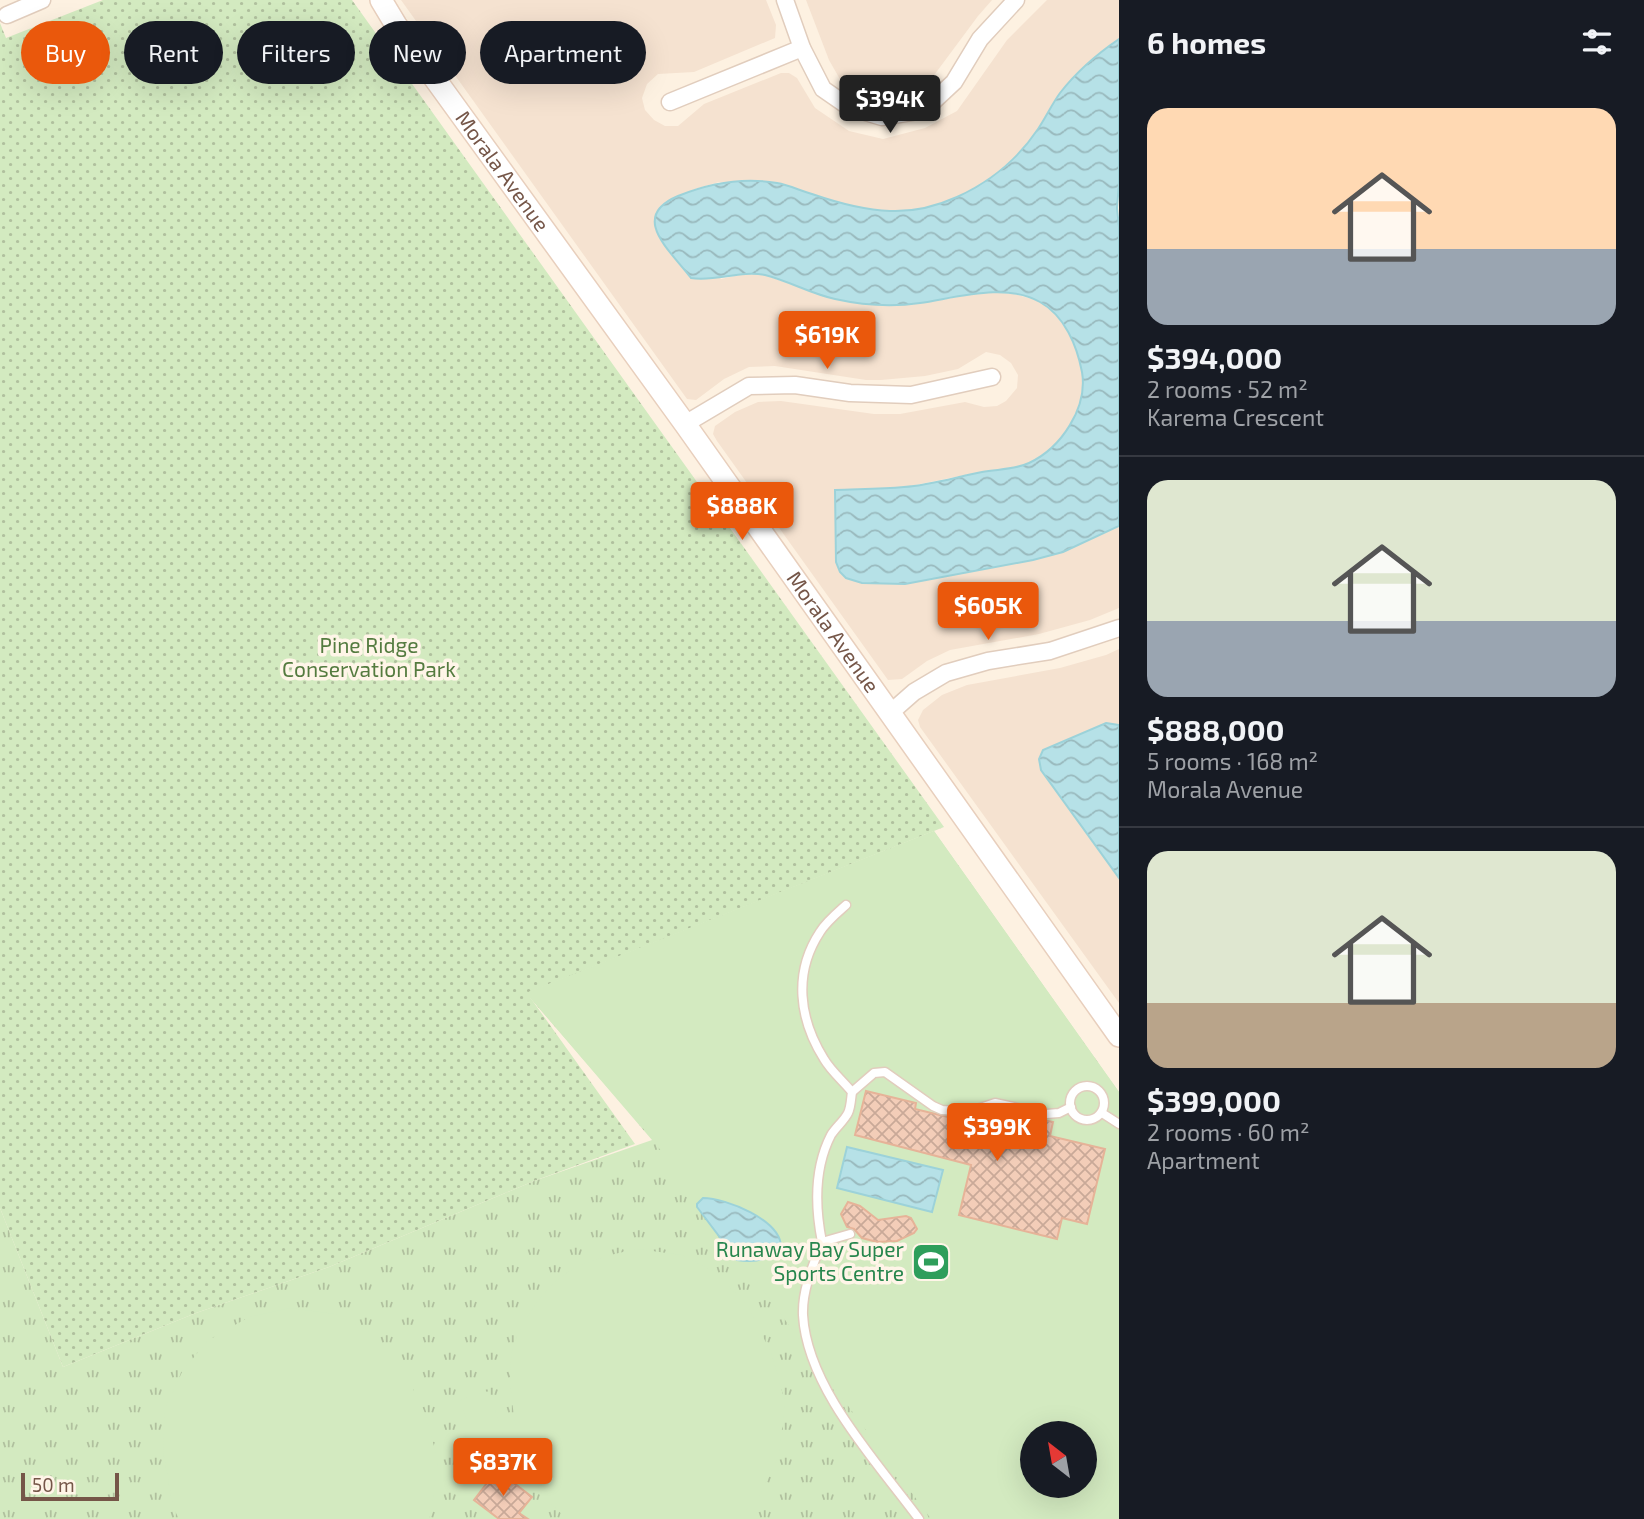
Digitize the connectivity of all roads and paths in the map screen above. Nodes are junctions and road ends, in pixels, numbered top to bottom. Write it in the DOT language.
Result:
graph roads {
  1 [pos="42,0"];
  2 [pos="375,0"];
  3 [pos="381,0"];
  4 [pos="785,0"];
  5 [pos="1016,0"];
  6 [pos="7,15"];
  7 [pos="393,21"];
  8 [pos="394,21"];
  9 [pos="802,48"];
  10 [pos="439,84"];
  11 [pos="670,102"];
  12 [pos="992,377"];
  13 [pos="685,424"];
  14 [pos="1119,628"];
  15 [pos="889,714"];
  16 [pos="846,905"];
  17 [pos="1119,1036"];
  18 [pos="852,1091"];
  19 [pos="1071,1107"];
  20 [pos="1102,1113"];
  21 [pos="1119,1124"];
  22 [pos="850,1234"];
  23 [pos="822,1242"];
  24 [pos="919,1519"];
  1 -- 6 [label="street"];
  2 -- 7 [label="street, Morala Avenue"];
  3 -- 8 [label="street, Morala Avenue"];
  4 -- 9 [label="street"];
  5 -- 9 [label="street"];
  9 -- 11 [label="street"];
  10 -- 13 [label="street, Morala Avenue"];
  12 -- 13 [label="street"];
  13 -- 15 [label="street, Morala Avenue"];
  14 -- 15 [label="street"];
  15 -- 17 [label="street, Morala Avenue"];
  16 -- 18 [label="lane"];
  18 -- 19 [label="lane"];
  18 -- 23 [label="lane"];
  19 -- 20 [label="lane"];
  19 -- 20 [label="lane"];
  20 -- 21 [label="lane"];
  22 -- 23 [label="lane"];
  23 -- 24 [label="lane"];
}
